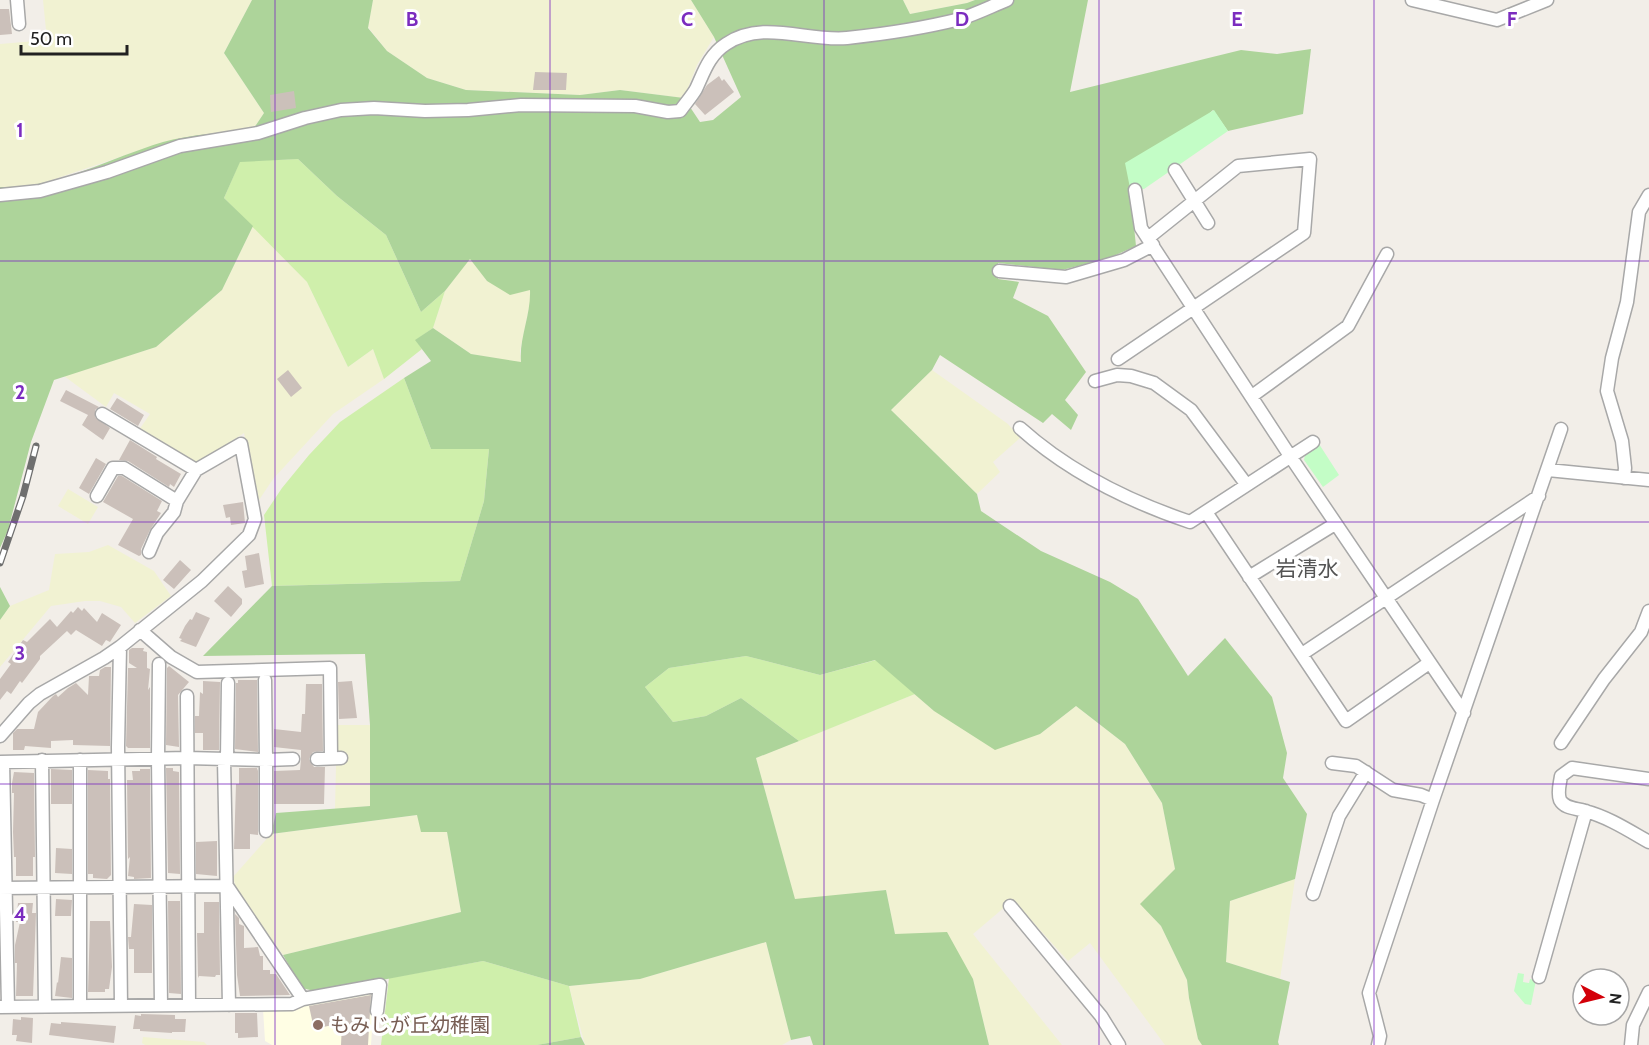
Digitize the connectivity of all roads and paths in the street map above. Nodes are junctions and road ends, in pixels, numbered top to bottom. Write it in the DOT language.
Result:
graph roads {
  1 [pos="17,0"];
  2 [pos="1007,0"];
  3 [pos="1412,0"];
  4 [pos="1547,0"];
  5 [pos="19,24"];
  6 [pos="1175,170"];
  7 [pos="1135,190"];
  8 [pos="0,195"];
  9 [pos="1649,195"];
  10 [pos="1194,201"];
  11 [pos="1208,223"];
  12 [pos="1150,242"];
  13 [pos="1387,254"];
  14 [pos="999,271"];
  15 [pos="1192,307"];
  16 [pos="1118,359"];
  17 [pos="1095,381"];
  18 [pos="1252,396"];
  19 [pos="102,414"];
  20 [pos="1020,428"];
  21 [pos="1562,429"];
  22 [pos="1312,442"];
  23 [pos="1290,456"];
  24 [pos="196,470"];
  25 [pos="1548,470"];
  26 [pos="1624,478"];
  27 [pos="1649,480"];
  28 [pos="1246,484"];
  29 [pos="97,496"];
  30 [pos="1539,496"];
  31 [pos="177,501"];
  32 [pos="1206,512"];
  33 [pos="1335,524"];
  34 [pos="148,552"];
  35 [pos="1249,577"];
  36 [pos="1385,598"];
  37 [pos="1649,611"];
  38 [pos="140,630"];
  39 [pos="120,646"];
  40 [pos="1302,654"];
  41 [pos="1429,663"];
  42 [pos="159,664"];
  43 [pos="265,680"];
  44 [pos="228,683"];
  45 [pos="187,696"];
  46 [pos="1464,713"];
  47 [pos="0,736"];
  48 [pos="1561,743"];
  49 [pos="158,758"];
  50 [pos="187,758"];
  51 [pos="226,759"];
  52 [pos="293,759"];
  53 [pos="317,759"];
  54 [pos="42,760"];
  55 [pos="80,760"];
  56 [pos="118,760"];
  57 [pos="266,760"];
  58 [pos="1,762"];
  59 [pos="1332,763"];
  60 [pos="1366,772"];
  61 [pos="1649,779"];
  62 [pos="1433,800"];
  63 [pos="1586,811"];
  64 [pos="266,831"];
  65 [pos="1649,842"];
  66 [pos="159,886"];
  67 [pos="188,886"];
  68 [pos="227,886"];
  69 [pos="80,887"];
  70 [pos="120,887"];
  71 [pos="3,888"];
  72 [pos="43,888"];
  73 [pos="1313,894"];
  74 [pos="1010,906"];
  75 [pos="1539,977"];
  76 [pos="1649,992"];
  77 [pos="303,999"];
  78 [pos="161,1005"];
  79 [pos="189,1005"];
  80 [pos="229,1005"];
  81 [pos="45,1006"];
  82 [pos="80,1006"];
  83 [pos="121,1006"];
  84 [pos="4,1007"];
  85 [pos="377,1011"];
  86 [pos="1119,1045"];
  87 [pos="1378,1045"];
  88 [pos="1631,1045"];
  1 -- 5 [label="street"];
  2 -- 8 [label="street"];
  3 -- 4 [label="street"];
  6 -- 10 [label="street"];
  7 -- 12 [label="street"];
  9 -- 26 [label="street"];
  10 -- 11 [label="street"];
  10 -- 12 [label="street"];
  10 -- 15 [label="street"];
  12 -- 14 [label="street"];
  12 -- 15 [label="street"];
  13 -- 18 [label="street"];
  15 -- 16 [label="street"];
  15 -- 18 [label="street"];
  17 -- 28 [label="street"];
  18 -- 23 [label="street"];
  19 -- 24 [label="street"];
  20 -- 32 [label="street"];
  21 -- 25 [label="street"];
  22 -- 23 [label="street"];
  23 -- 28 [label="street"];
  23 -- 33 [label="street"];
  24 -- 31 [label="street"];
  24 -- 38 [label="street"];
  25 -- 26 [label="street"];
  25 -- 30 [label="street"];
  26 -- 27 [label="street"];
  28 -- 32 [label="street"];
  29 -- 31 [label="street"];
  30 -- 36 [label="street"];
  30 -- 46 [label="street"];
  31 -- 34 [label="street"];
  32 -- 35 [label="street"];
  33 -- 35 [label="street"];
  33 -- 36 [label="street"];
  35 -- 40 [label="street"];
  36 -- 40 [label="street"];
  36 -- 41 [label="street"];
  37 -- 48 [label="street"];
  38 -- 39 [label="street"];
  38 -- 53 [label="street"];
  39 -- 47 [label="street"];
  39 -- 56 [label="street"];
  40 -- 41 [label="street"];
  41 -- 46 [label="street"];
  42 -- 49 [label="street"];
  43 -- 57 [label="street"];
  44 -- 51 [label="street"];
  45 -- 50 [label="street"];
  46 -- 62 [label="street"];
  49 -- 50 [label="street"];
  49 -- 56 [label="street"];
  49 -- 66 [label="street"];
  50 -- 51 [label="street"];
  50 -- 67 [label="street"];
  51 -- 57 [label="street"];
  51 -- 68 [label="street"];
  52 -- 57 [label="street"];
  54 -- 55 [label="street"];
  54 -- 58 [label="street"];
  54 -- 72 [label="street"];
  55 -- 56 [label="street"];
  55 -- 69 [label="street"];
  56 -- 70 [label="street"];
  57 -- 64 [label="street"];
  58 -- 71 [label="street"];
  59 -- 60 [label="street"];
  60 -- 62 [label="street"];
  60 -- 73 [label="street"];
  61 -- 63 [label="street"];
  62 -- 87 [label="street"];
  63 -- 65 [label="street"];
  63 -- 75 [label="street"];
  66 -- 67 [label="street"];
  66 -- 70 [label="street"];
  66 -- 78 [label="street"];
  67 -- 68 [label="street"];
  67 -- 79 [label="street"];
  68 -- 77 [label="street"];
  68 -- 80 [label="street"];
  69 -- 70 [label="street"];
  69 -- 72 [label="street"];
  69 -- 82 [label="street"];
  70 -- 83 [label="street"];
  71 -- 72 [label="street"];
  71 -- 84 [label="street"];
  72 -- 81 [label="street"];
  74 -- 86 [label="street"];
  76 -- 88 [label="street"];
  77 -- 80 [label="street"];
  77 -- 85 [label="street"];
  78 -- 79 [label="street"];
  78 -- 83 [label="street"];
  79 -- 80 [label="street"];
  81 -- 82 [label="street"];
  81 -- 84 [label="street"];
  82 -- 83 [label="street"];
}
